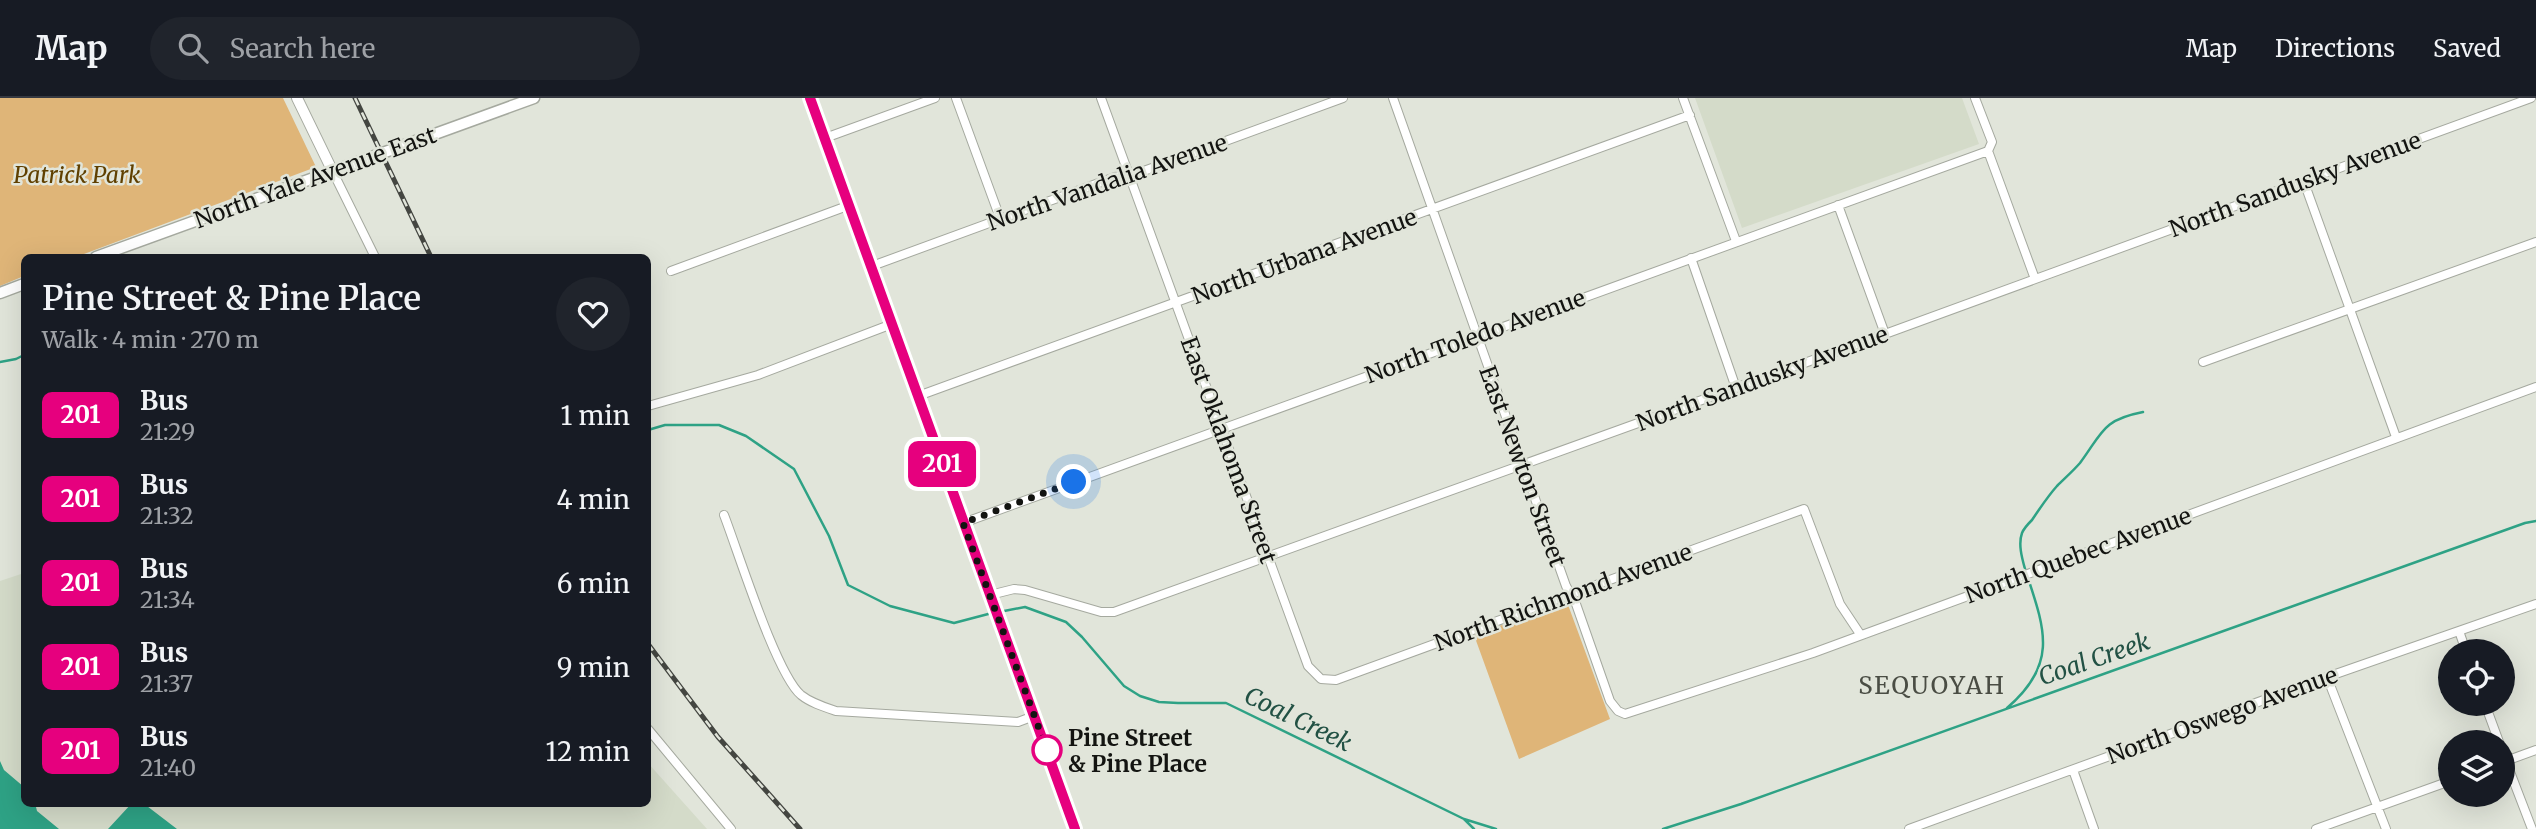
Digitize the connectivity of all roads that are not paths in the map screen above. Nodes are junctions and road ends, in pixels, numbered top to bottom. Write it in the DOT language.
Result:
graph roads {
  1 [pos="298,98"];
  2 [pos="534,98"];
  3 [pos="810,98"];
  4 [pos="936,98"];
  5 [pos="956,98"];
  6 [pos="1101,98"];
  7 [pos="1343,98"];
  8 [pos="1393,98"];
  9 [pos="1683,98"];
  10 [pos="1975,98"];
  11 [pos="2531,98"];
  12 [pos="1690,115"];
  13 [pos="825,138"];
  14 [pos="1988,151"];
  15 [pos="332,170"];
  16 [pos="1129,174"];
  17 [pos="2304,182"];
  18 [pos="850,205"];
  19 [pos="1838,205"];
  20 [pos="1433,208"];
  21 [pos="1000,218"];
  22 [pos="1736,241"];
  23 [pos="2536,242"];
  24 [pos="104,254"];
  25 [pos="373,254"];
  26 [pos="1691,258"];
  27 [pos="872,266"];
  28 [pos="671,271"];
  29 [pos="2035,279"];
  30 [pos="21,285"];
  31 [pos="0,293"];
  32 [pos="1175,303"];
  33 [pos="2350,309"];
  34 [pos="892,324"];
  35 [pos="1885,334"];
  36 [pos="1477,335"];
  37 [pos="2203,362"];
  38 [pos="2536,387"];
  39 [pos="1736,388"];
  40 [pos="918,396"];
  41 [pos="651,405"];
  42 [pos="1221,428"];
  43 [pos="2396,437"];
  44 [pos="1524,465"];
  45 [pos="724,514"];
  46 [pos="963,523"];
  47 [pos="1268,557"];
  48 [pos="1571,594"];
  49 [pos="991,598"];
  50 [pos="2536,604"];
  51 [pos="2459,631"];
  52 [pos="1860,634"];
  53 [pos="2462,639"];
  54 [pos="2326,677"];
  55 [pos="1321,679"];
  56 [pos="1618,711"];
  57 [pos="1034,716"];
  58 [pos="651,733"];
  59 [pos="2536,750"];
  60 [pos="2515,758"];
  61 [pos="2073,770"];
  62 [pos="2438,785"];
  63 [pos="2515,788"];
  64 [pos="2378,807"];
  65 [pos="731,829"];
  66 [pos="1075,829"];
  67 [pos="1909,829"];
  68 [pos="2094,829"];
  69 [pos="2316,829"];
  70 [pos="2386,829"];
  71 [pos="2532,829"];
  1 -- 15 [label="street"];
  2 -- 15 [label="main road, North Yale Avenue East"];
  3 -- 13 [label="main road"];
  4 -- 13 [label="street"];
  5 -- 21 [label="street"];
  6 -- 16 [label="street, East Oklahoma Street"];
  7 -- 16 [label="street, North Vandalia Avenue"];
  8 -- 20 [label="street, East Newton Street"];
  9 -- 12 [label="street"];
  10 -- 14 [label="street"];
  11 -- 17 [label="street, North Sandusky Avenue"];
  12 -- 20 [label="street, North Urbana Avenue"];
  12 -- 22 [label="street"];
  13 -- 18 [label="main road"];
  14 -- 19 [label="street, North Toledo Avenue"];
  14 -- 29 [label="street"];
  15 -- 24 [label="main road, North Yale Avenue East"];
  15 -- 25 [label="street"];
  16 -- 21 [label="street, North Vandalia Avenue"];
  16 -- 32 [label="street, East Oklahoma Street"];
  17 -- 29 [label="street, North Sandusky Avenue"];
  17 -- 33 [label="street"];
  18 -- 27 [label="main road"];
  18 -- 28 [label="street"];
  19 -- 22 [label="street, North Toledo Avenue"];
  19 -- 35 [label="street"];
  20 -- 32 [label="street, North Urbana Avenue"];
  20 -- 36 [label="street, East Newton Street"];
  21 -- 27 [label="street, North Vandalia Avenue"];
  22 -- 26 [label="street, North Toledo Avenue"];
  23 -- 33 [label="street"];
  26 -- 36 [label="street, North Toledo Avenue"];
  26 -- 39 [label="street"];
  27 -- 34 [label="main road"];
  29 -- 35 [label="street, North Sandusky Avenue"];
  30 -- 31 [label="main road"];
  32 -- 40 [label="street, North Urbana Avenue"];
  32 -- 42 [label="street, East Oklahoma Street"];
  33 -- 37 [label="street"];
  33 -- 43 [label="street"];
  34 -- 40 [label="main road"];
  34 -- 41 [label="street"];
  35 -- 39 [label="street, North Sandusky Avenue"];
  36 -- 42 [label="street, North Toledo Avenue"];
  36 -- 44 [label="street, East Newton Street"];
  38 -- 43 [label="street, North Quebec Avenue"];
  39 -- 44 [label="street, North Sandusky Avenue"];
  40 -- 46 [label="main road"];
  42 -- 46 [label="street, North Toledo Avenue"];
  42 -- 47 [label="street, East Oklahoma Street"];
  43 -- 52 [label="street, North Quebec Avenue"];
  44 -- 47 [label="street, North Sandusky Avenue"];
  44 -- 48 [label="street, East Newton Street"];
  45 -- 57 [label="street"];
  46 -- 49 [label="main road"];
  47 -- 49 [label="street, North Sandusky Avenue"];
  47 -- 55 [label="street, East Oklahoma Street"];
  48 -- 52 [label="street, North Richmond Avenue"];
  48 -- 55 [label="street, North Richmond Avenue"];
  48 -- 56 [label="street, East Newton Street"];
  49 -- 57 [label="main road"];
  50 -- 51 [label="street, North Oswego Avenue"];
  51 -- 53 [label="street"];
  51 -- 54 [label="street, North Oswego Avenue"];
  52 -- 56 [label="street, North Quebec Avenue"];
  54 -- 61 [label="street, North Oswego Avenue"];
  54 -- 64 [label="street"];
  57 -- 66 [label="main road"];
  58 -- 65 [label="street"];
  59 -- 60 [label="street"];
  61 -- 67 [label="street, North Oswego Avenue"];
  61 -- 68 [label="street"];
  62 -- 64 [label="street"];
  63 -- 71 [label="street"];
  64 -- 69 [label="street"];
  64 -- 70 [label="street"];
}
